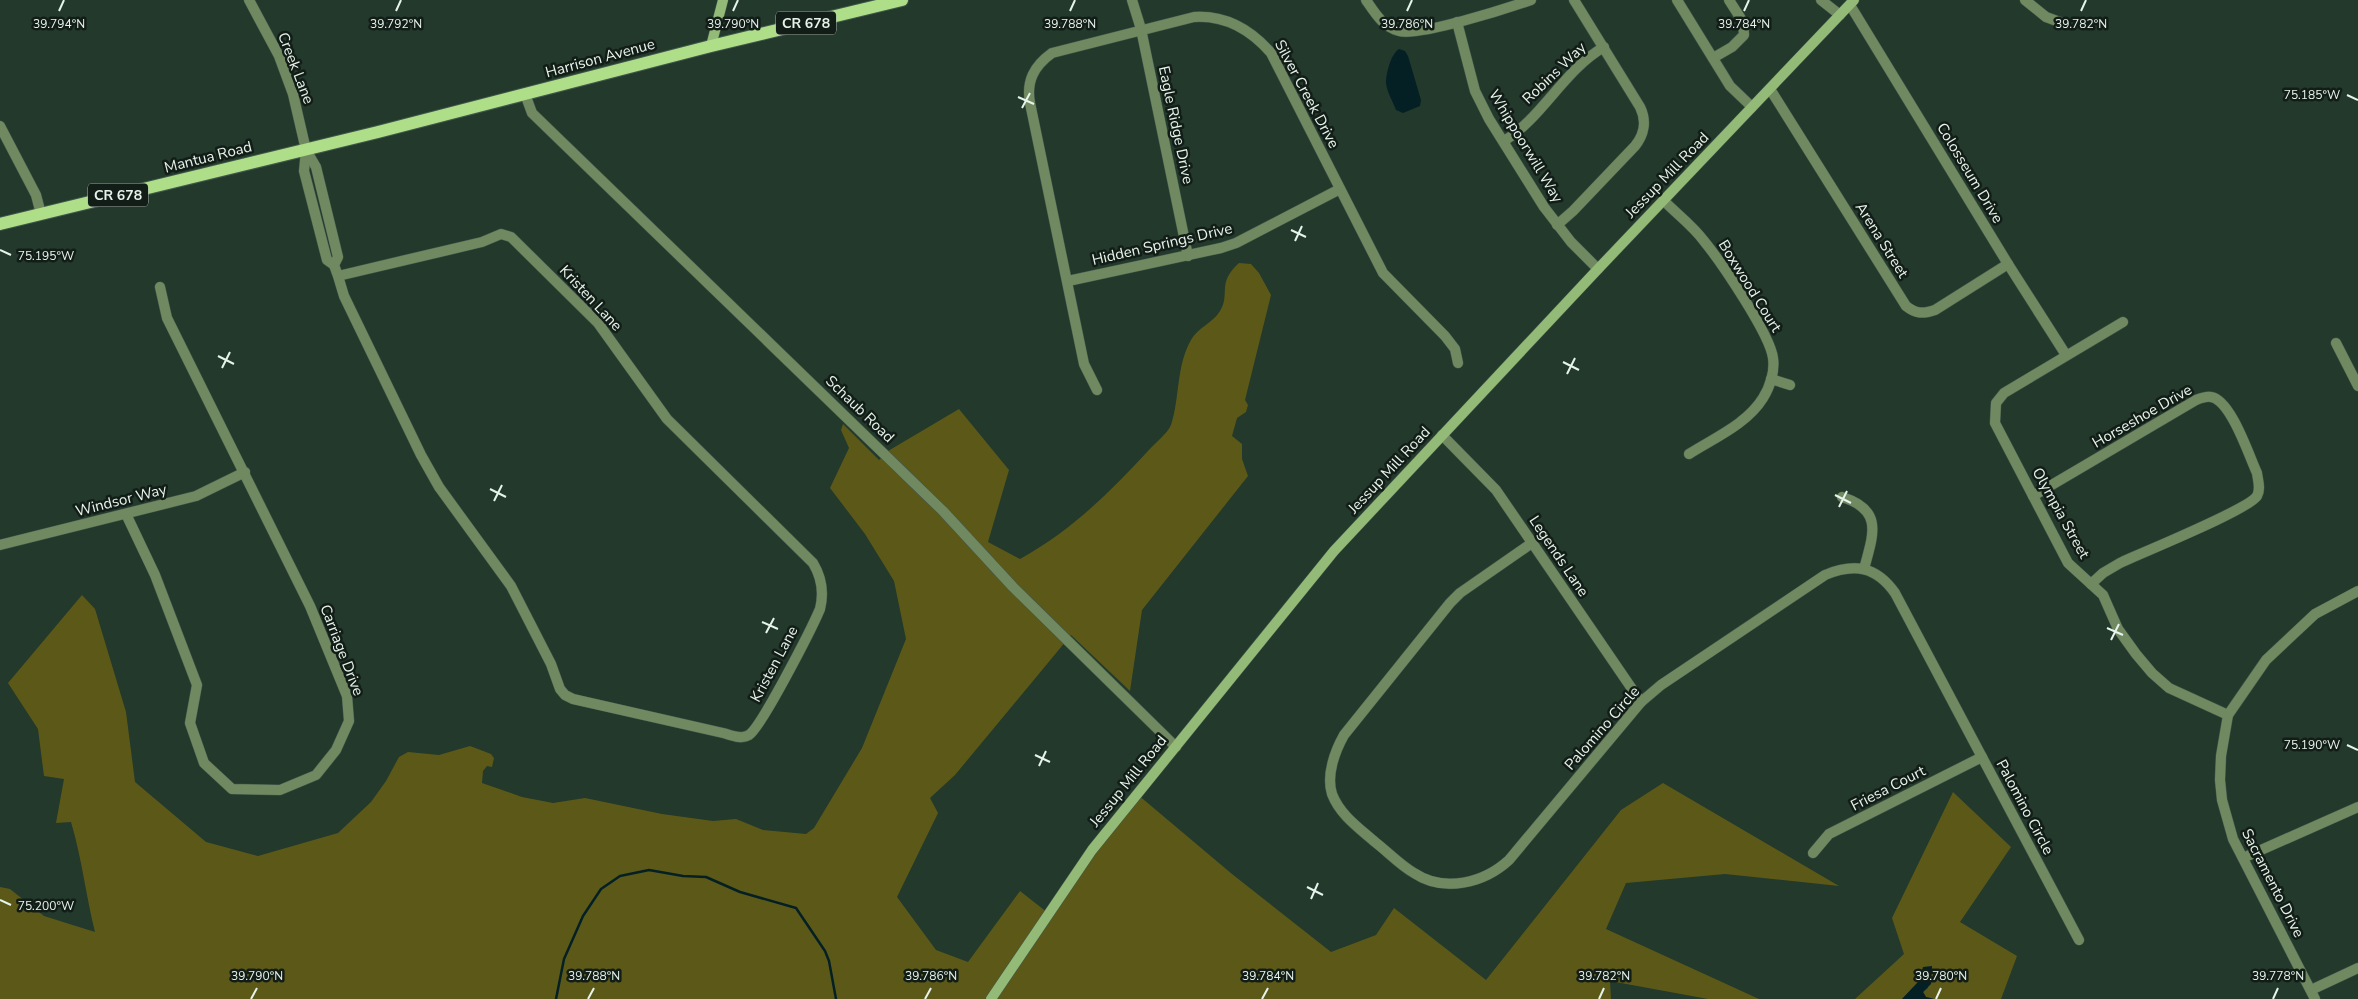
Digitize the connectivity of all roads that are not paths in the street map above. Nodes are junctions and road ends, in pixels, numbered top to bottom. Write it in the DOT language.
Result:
graph roads {
  1 [pos="249,0"];
  2 [pos="723,0"];
  3 [pos="902,0"];
  4 [pos="1132,0"];
  5 [pos="1366,0"];
  6 [pos="1531,0"];
  7 [pos="1574,0"];
  8 [pos="1677,0"];
  9 [pos="1730,0"];
  10 [pos="1821,0"];
  11 [pos="2025,0"];
  12 [pos="1852,2"];
  13 [pos="1840,15"];
  14 [pos="1457,22"];
  15 [pos="2064,24"];
  16 [pos="1141,29"];
  17 [pos="711,46"];
  18 [pos="1604,47"];
  19 [pos="1713,58"];
  20 [pos="1770,89"];
  21 [pos="525,94"];
  22 [pos="1752,107"];
  23 [pos="0,126"];
  24 [pos="1504,141"];
  25 [pos="306,150"];
  26 [pos="1340,189"];
  27 [pos="1664,201"];
  28 [pos="41,214"];
  29 [pos="0,224"];
  30 [pos="1558,225"];
  31 [pos="1188,256"];
  32 [pos="2008,264"];
  33 [pos="1598,269"];
  34 [pos="338,276"];
  35 [pos="1068,281"];
  36 [pos="160,287"];
  37 [pos="2122,322"];
  38 [pos="2336,343"];
  39 [pos="2066,355"];
  40 [pos="1458,363"];
  41 [pos="1772,379"];
  42 [pos="1790,385"];
  43 [pos="2358,386"];
  44 [pos="1097,390"];
  45 [pos="1442,435"];
  46 [pos="1689,454"];
  47 [pos="245,472"];
  48 [pos="2033,496"];
  49 [pos="1842,497"];
  50 [pos="126,514"];
  51 [pos="1532,543"];
  52 [pos="0,545"];
  53 [pos="1864,569"];
  54 [pos="2091,584"];
  55 [pos="2358,591"];
  56 [pos="1641,702"];
  57 [pos="2228,715"];
  58 [pos="1176,746"];
  59 [pos="1982,756"];
  60 [pos="2358,807"];
  61 [pos="1813,853"];
  62 [pos="2243,858"];
  63 [pos="2078,940"];
  64 [pos="2358,968"];
  65 [pos="2313,994"];
  66 [pos="991,999"];
  1 -- 25 [label="street, Creek Lane"];
  2 -- 17 [label="street"];
  3 -- 17 [label="main road, Harrison Avenue / CR 678"];
  4 -- 16 [label="street, Eagle Ridge Drive"];
  5 -- 14 [label="street"];
  6 -- 14 [label="street"];
  7 -- 18 [label="street"];
  8 -- 19 [label="street"];
  9 -- 19 [label="street"];
  10 -- 13 [label="street"];
  11 -- 15 [label="street"];
  12 -- 13 [label="street, Jessup Mill Road"];
  12 -- 32 [label="street, Colosseum Drive"];
  13 -- 20 [label="street, Jessup Mill Road"];
  14 -- 24 [label="street, Whippoorwill Way"];
  16 -- 26 [label="street, Silver Creek Drive"];
  16 -- 31 [label="street, Eagle Ridge Drive"];
  16 -- 35 [label="street, Silver Creek Drive"];
  17 -- 21 [label="main road, Harrison Avenue / CR 678"];
  18 -- 24 [label="street, Robins Way"];
  18 -- 30 [label="street"];
  19 -- 22 [label="street"];
  20 -- 22 [label="street, Jessup Mill Road"];
  20 -- 32 [label="street, Arena Street"];
  21 -- 25 [label="main road, Harrison Avenue / CR 678"];
  21 -- 58 [label="street, Schaub Road"];
  22 -- 27 [label="street, Jessup Mill Road"];
  23 -- 28 [label="street"];
  24 -- 30 [label="street, Whippoorwill Way"];
  25 -- 28 [label="main road, Mantua Road / CR 678"];
  25 -- 34 [label="street, Kristen Lane"];
  26 -- 31 [label="street, Hidden Springs Drive"];
  26 -- 40 [label="street, Silver Creek Drive"];
  27 -- 33 [label="street, Jessup Mill Road"];
  27 -- 41 [label="street, Boxwood Court"];
  28 -- 29 [label="main road, Mantua Road / CR 678"];
  30 -- 33 [label="street, Whippoorwill Way"];
  31 -- 35 [label="street, Hidden Springs Drive"];
  32 -- 39 [label="street, Colosseum Drive"];
  33 -- 45 [label="street, Jessup Mill Road"];
  34 -- 34 [label="street, Kristen Lane"];
  35 -- 44 [label="street, Silver Creek Drive"];
  36 -- 47 [label="street, Carriage Drive"];
  37 -- 39 [label="street"];
  38 -- 43 [label="street"];
  39 -- 48 [label="street, Olympia Street"];
  41 -- 42 [label="street"];
  41 -- 46 [label="street, Boxwood Court"];
  45 -- 51 [label="street, Legends Lane"];
  45 -- 58 [label="street, Jessup Mill Road"];
  47 -- 50 [label="street, Windsor Way"];
  47 -- 50 [label="street, Carriage Drive"];
  48 -- 54 [label="street, Olympia Street"];
  48 -- 54 [label="street, Horseshoe Drive"];
  49 -- 53 [label="street"];
  50 -- 52 [label="street, Windsor Way"];
  51 -- 56 [label="street, Legends Lane"];
  51 -- 56 [label="street, Palomino Circle"];
  53 -- 56 [label="street, Palomino Circle"];
  53 -- 59 [label="street, Palomino Circle"];
  54 -- 57 [label="street, Olympia Street"];
  55 -- 57 [label="street"];
  57 -- 62 [label="street, Sacramento Drive"];
  58 -- 66 [label="street, Jessup Mill Road"];
  59 -- 61 [label="street, Friesa Court"];
  59 -- 63 [label="street, Palomino Circle"];
  60 -- 62 [label="street"];
  62 -- 65 [label="street, Sacramento Drive"];
  64 -- 65 [label="street"];
}
